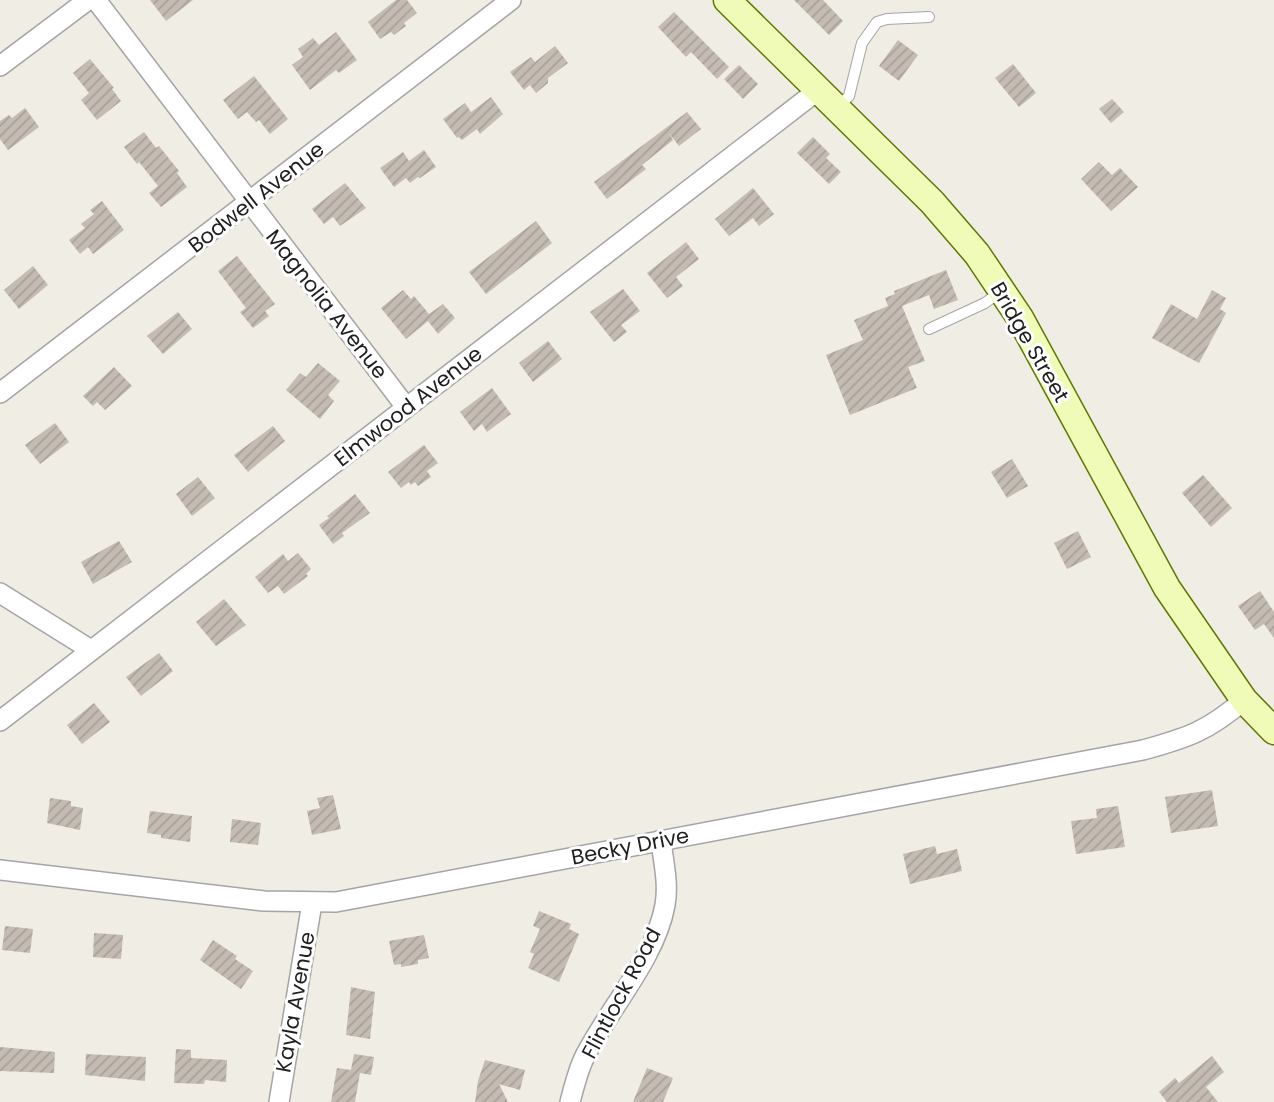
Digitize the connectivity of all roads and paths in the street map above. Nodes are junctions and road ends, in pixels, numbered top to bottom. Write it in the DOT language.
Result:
graph roads {
  1 [pos="88,0"];
  2 [pos="96,0"];
  3 [pos="511,0"];
  4 [pos="727,0"];
  5 [pos="929,17"];
  6 [pos="0,66"];
  7 [pos="817,91"];
  8 [pos="837,109"];
  9 [pos="248,202"];
  10 [pos="1002,290"];
  11 [pos="929,329"];
  12 [pos="0,393"];
  13 [pos="406,407"];
  14 [pos="0,593"];
  15 [pos="91,650"];
  16 [pos="1244,700"];
  17 [pos="0,721"];
  18 [pos="1274,731"];
  19 [pos="661,840"];
  20 [pos="0,870"];
  21 [pos="312,903"];
  22 [pos="279,1102"];
  23 [pos="570,1102"];
  1 -- 6 [label="street"];
  2 -- 9 [label="street, Magnolia Avenue"];
  3 -- 9 [label="street, Bodwell Avenue"];
  4 -- 7 [label="street, Bridge Street"];
  5 -- 8 [label="lane"];
  7 -- 8 [label="street, Bridge Street"];
  7 -- 13 [label="street, Elmwood Avenue"];
  8 -- 10 [label="street, Bridge Street"];
  9 -- 12 [label="street, Bodwell Avenue"];
  9 -- 13 [label="street, Magnolia Avenue"];
  10 -- 11 [label="lane"];
  10 -- 16 [label="street, Bridge Street"];
  13 -- 15 [label="street, Elmwood Avenue"];
  14 -- 15 [label="street"];
  15 -- 17 [label="street, Elmwood Avenue"];
  16 -- 18 [label="street, Bridge Street"];
  16 -- 19 [label="street, Becky Drive"];
  19 -- 21 [label="street, Becky Drive"];
  19 -- 23 [label="street, Flintlock Road"];
  20 -- 21 [label="street, Becky Drive"];
  21 -- 22 [label="street, Kayla Avenue"];
}
